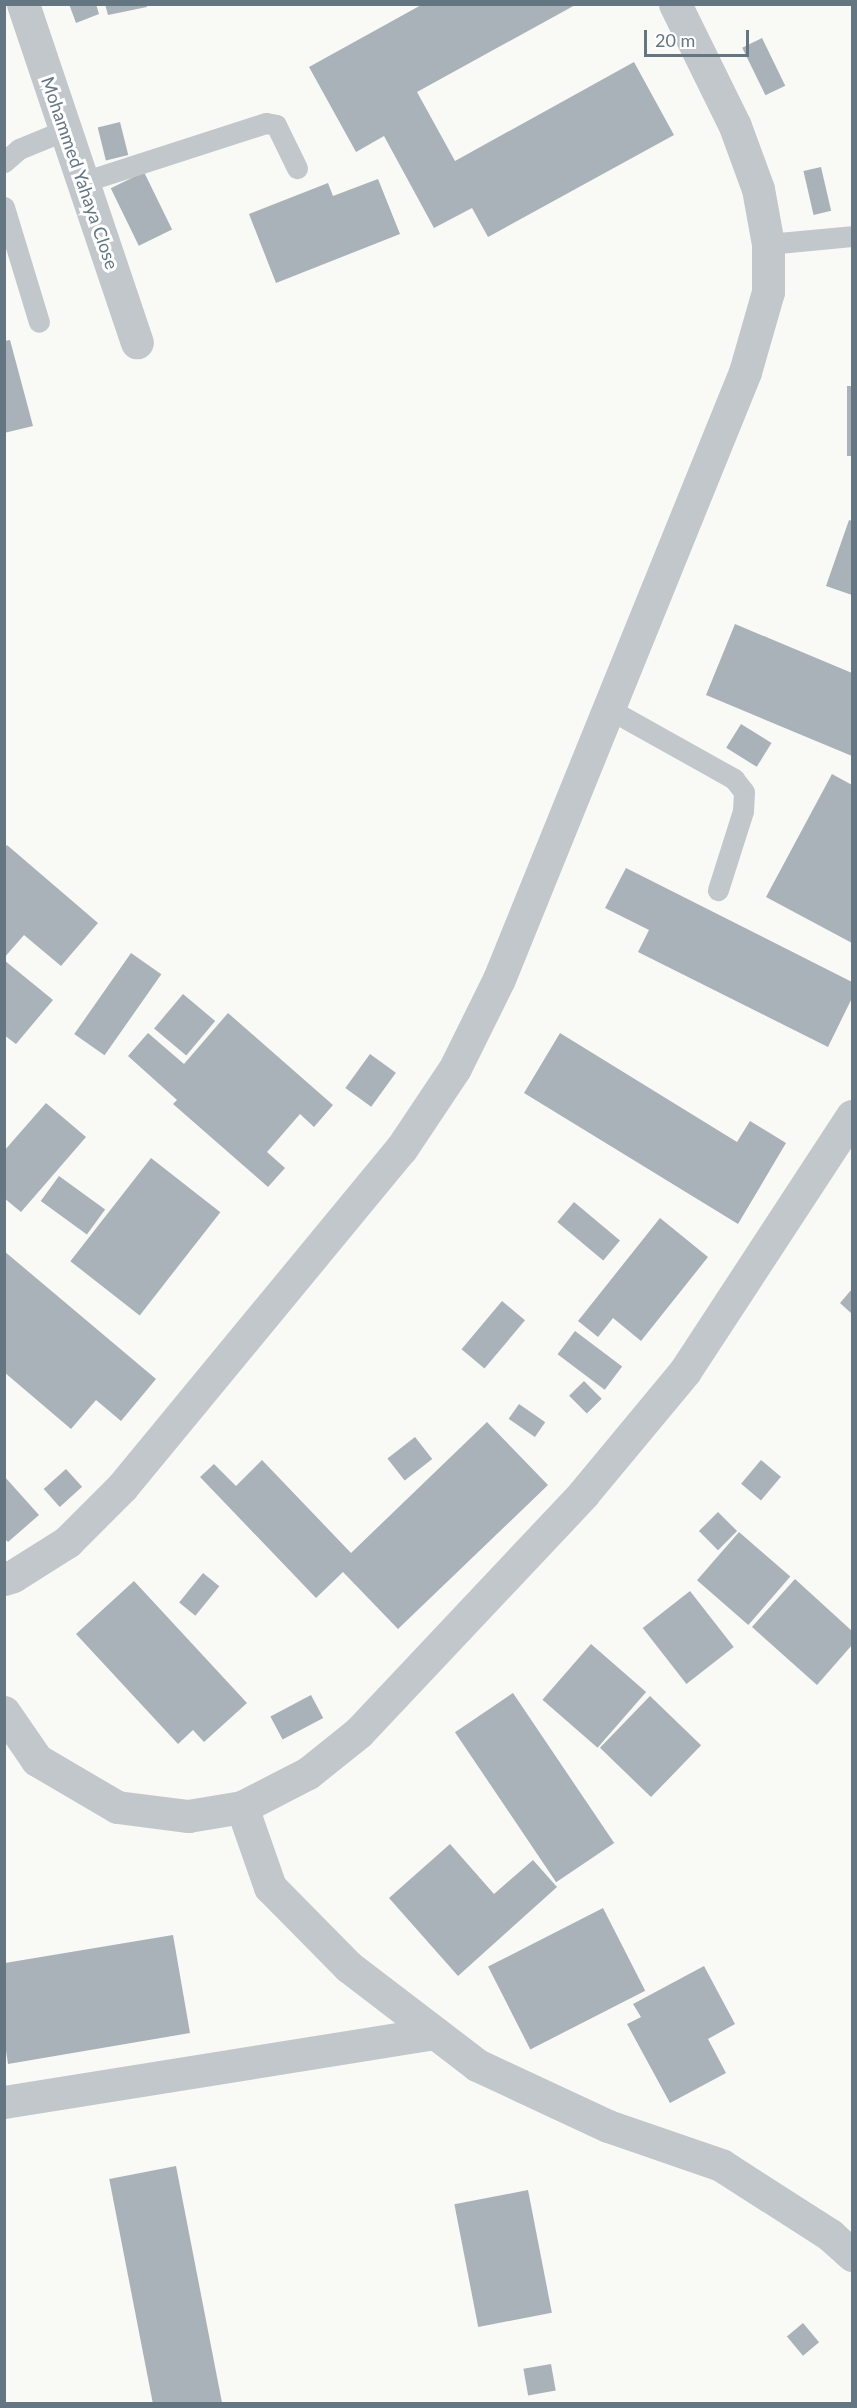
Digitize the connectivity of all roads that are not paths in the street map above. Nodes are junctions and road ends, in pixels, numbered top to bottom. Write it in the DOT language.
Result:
graph roads {
  1 [pos="23,4"];
  2 [pos="675,4"];
  3 [pos="65,130"];
  4 [pos="4,162"];
  5 [pos="297,168"];
  6 [pos="83,182"];
  7 [pos="4,207"];
  8 [pos="852,236"];
  9 [pos="768,244"];
  10 [pos="39,322"];
  11 [pos="137,342"];
  12 [pos="609,709"];
  13 [pos="718,890"];
  14 [pos="851,1122"];
  15 [pos="4,1579"];
  16 [pos="4,1712"];
  17 [pos="243,1806"];
  18 [pos="435,2033"];
  19 [pos="4,2102"];
  20 [pos="852,2255"];
  1 -- 3 [label="street, Mohammed Yahaya Close"];
  2 -- 9 [label="street"];
  3 -- 4 [label="lane"];
  3 -- 6 [label="street, Mohammed Yahaya Close"];
  5 -- 6 [label="lane"];
  6 -- 11 [label="street, Mohammed Yahaya Close"];
  7 -- 10 [label="lane"];
  8 -- 9 [label="lane"];
  9 -- 12 [label="street"];
  12 -- 13 [label="lane"];
  12 -- 15 [label="street"];
  14 -- 17 [label="street"];
  16 -- 17 [label="street"];
  17 -- 18 [label="street"];
  18 -- 19 [label="street"];
  18 -- 20 [label="street"];
}
